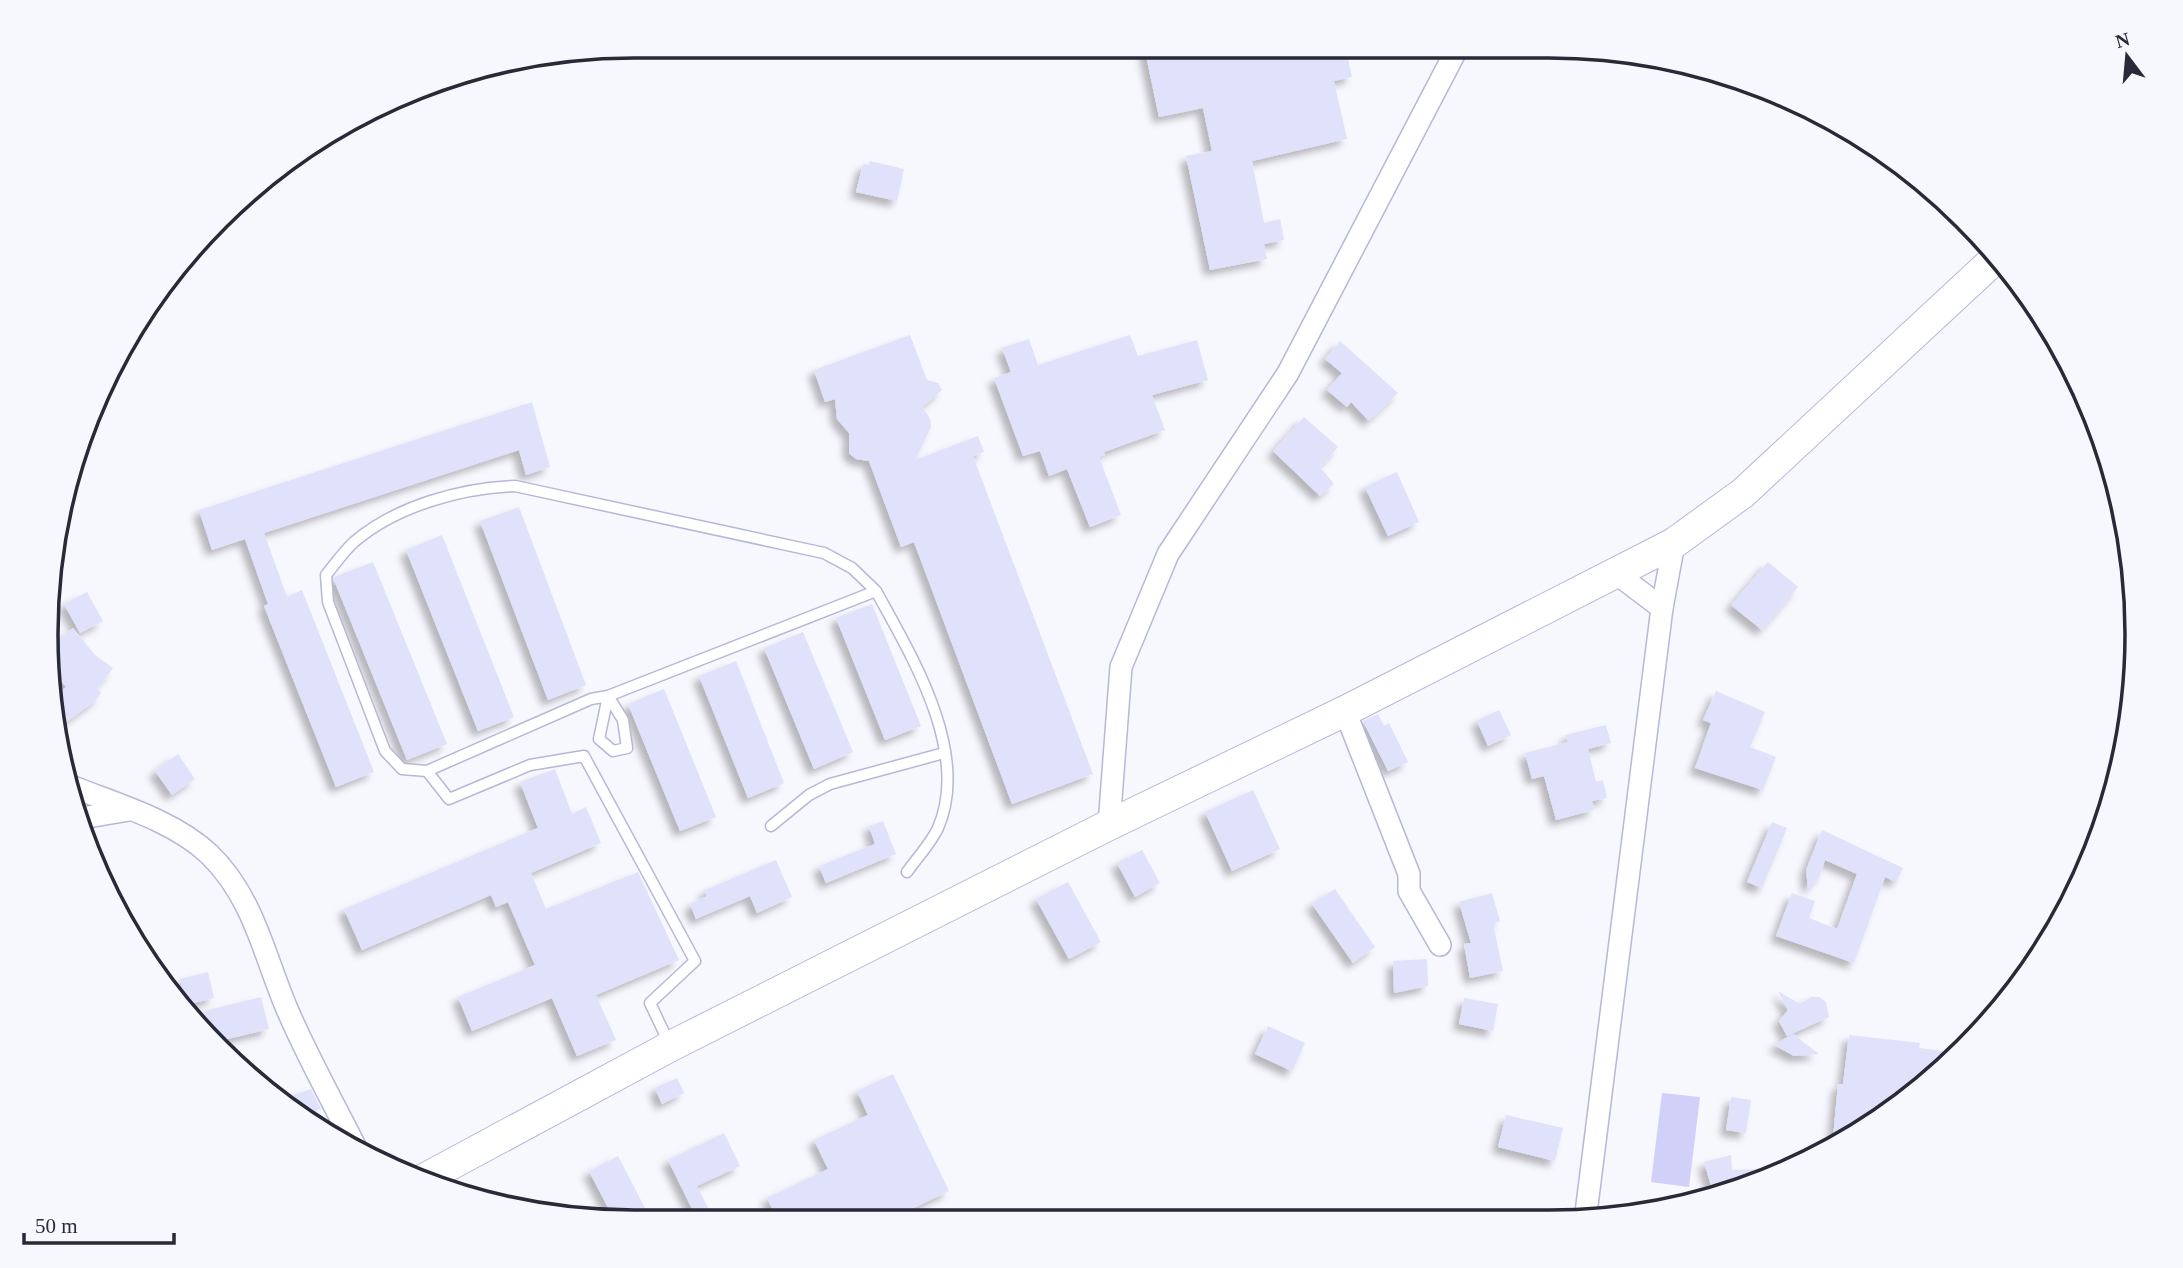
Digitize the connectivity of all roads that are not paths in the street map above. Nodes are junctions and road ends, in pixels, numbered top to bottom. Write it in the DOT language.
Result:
graph roads {
  1 [pos="1452,58"];
  2 [pos="1990,264"];
  3 [pos="1674,543"];
  4 [pos="1617,574"];
  5 [pos="876,591"];
  6 [pos="1662,608"];
  7 [pos="608,696"];
  8 [pos="1345,712"];
  9 [pos="944,753"];
  10 [pos="427,771"];
  11 [pos="79,789"];
  12 [pos="129,810"];
  13 [pos="87,817"];
  14 [pos="1109,825"];
  15 [pos="771,826"];
  16 [pos="907,872"];
  17 [pos="1440,945"];
  18 [pos="671,1046"];
  19 [pos="350,1135"];
  20 [pos="433,1174"];
  21 [pos="1587,1209"];
  1 -- 14 [label="street"];
  2 -- 3 [label="main road"];
  3 -- 4 [label="main road"];
  3 -- 6 [label="street"];
  4 -- 6 [label="street"];
  4 -- 8 [label="main road"];
  5 -- 7 [label="lane"];
  5 -- 9 [label="lane"];
  5 -- 10 [label="lane"];
  6 -- 21 [label="street"];
  7 -- 7 [label="lane"];
  7 -- 10 [label="lane"];
  8 -- 14 [label="main road"];
  8 -- 17 [label="street"];
  9 -- 15 [label="lane"];
  9 -- 16 [label="lane"];
  10 -- 18 [label="lane"];
  11 -- 12 [label="street"];
  12 -- 13 [label="street"];
  12 -- 19 [label="street"];
  14 -- 18 [label="main road"];
  18 -- 20 [label="main road"];
}
